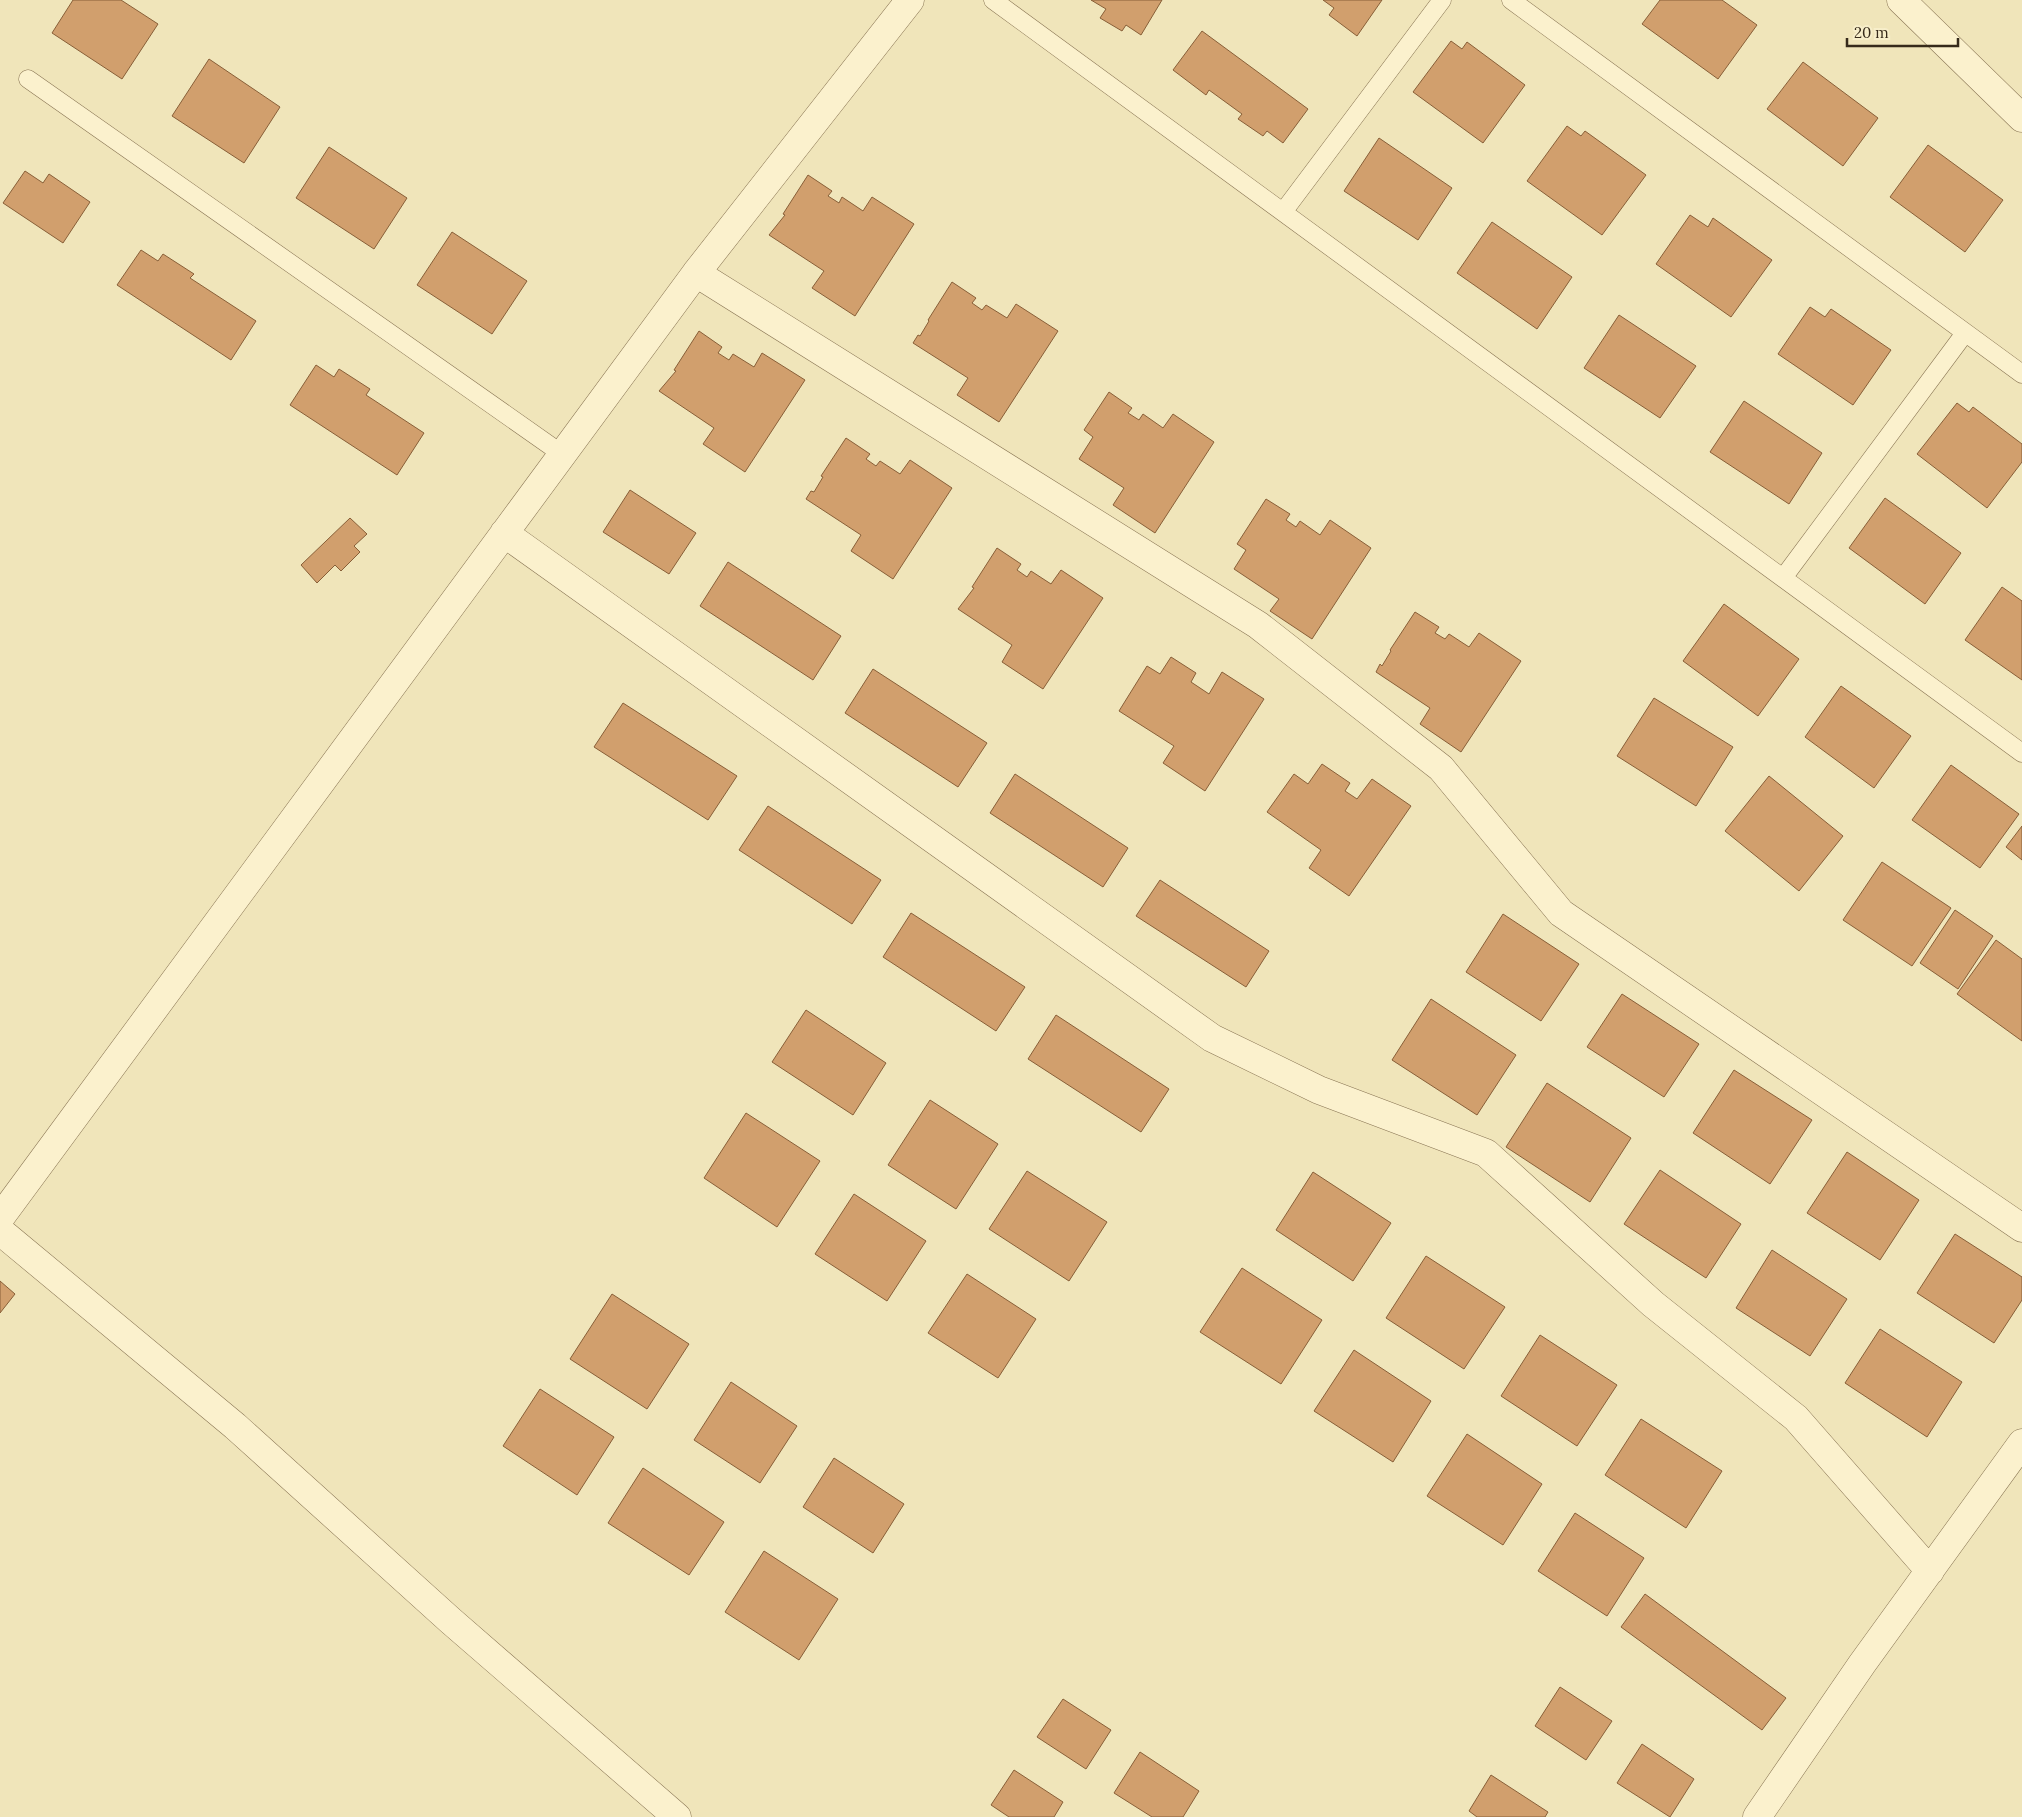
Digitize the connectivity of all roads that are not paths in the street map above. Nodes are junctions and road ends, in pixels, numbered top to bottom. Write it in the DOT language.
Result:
graph roads {
  1 [pos="910,0"];
  2 [pos="993,0"];
  3 [pos="1442,0"];
  4 [pos="1511,0"];
  5 [pos="1901,0"];
  6 [pos="28,79"];
  7 [pos="2022,118"];
  8 [pos="1283,212"];
  9 [pos="696,273"];
  10 [pos="1965,333"];
  11 [pos="2022,374"];
  12 [pos="562,454"];
  13 [pos="504,533"];
  14 [pos="1784,578"];
  15 [pos="2022,753"];
  16 [pos="0,1218"];
  17 [pos="2022,1228"];
  18 [pos="0,1231"];
  19 [pos="2022,1443"];
  20 [pos="1930,1571"];
  21 [pos="677,1817"];
  22 [pos="1757,1817"];
  1 -- 9 [label="street"];
  2 -- 8 [label="lane"];
  3 -- 8 [label="lane"];
  4 -- 10 [label="lane"];
  5 -- 7 [label="street"];
  6 -- 12 [label="lane"];
  8 -- 14 [label="lane"];
  9 -- 12 [label="street"];
  9 -- 17 [label="street"];
  10 -- 11 [label="lane"];
  10 -- 14 [label="lane"];
  12 -- 13 [label="street"];
  13 -- 16 [label="street"];
  13 -- 20 [label="street"];
  14 -- 15 [label="lane"];
  18 -- 21 [label="street"];
  19 -- 20 [label="street"];
  20 -- 22 [label="street"];
}
